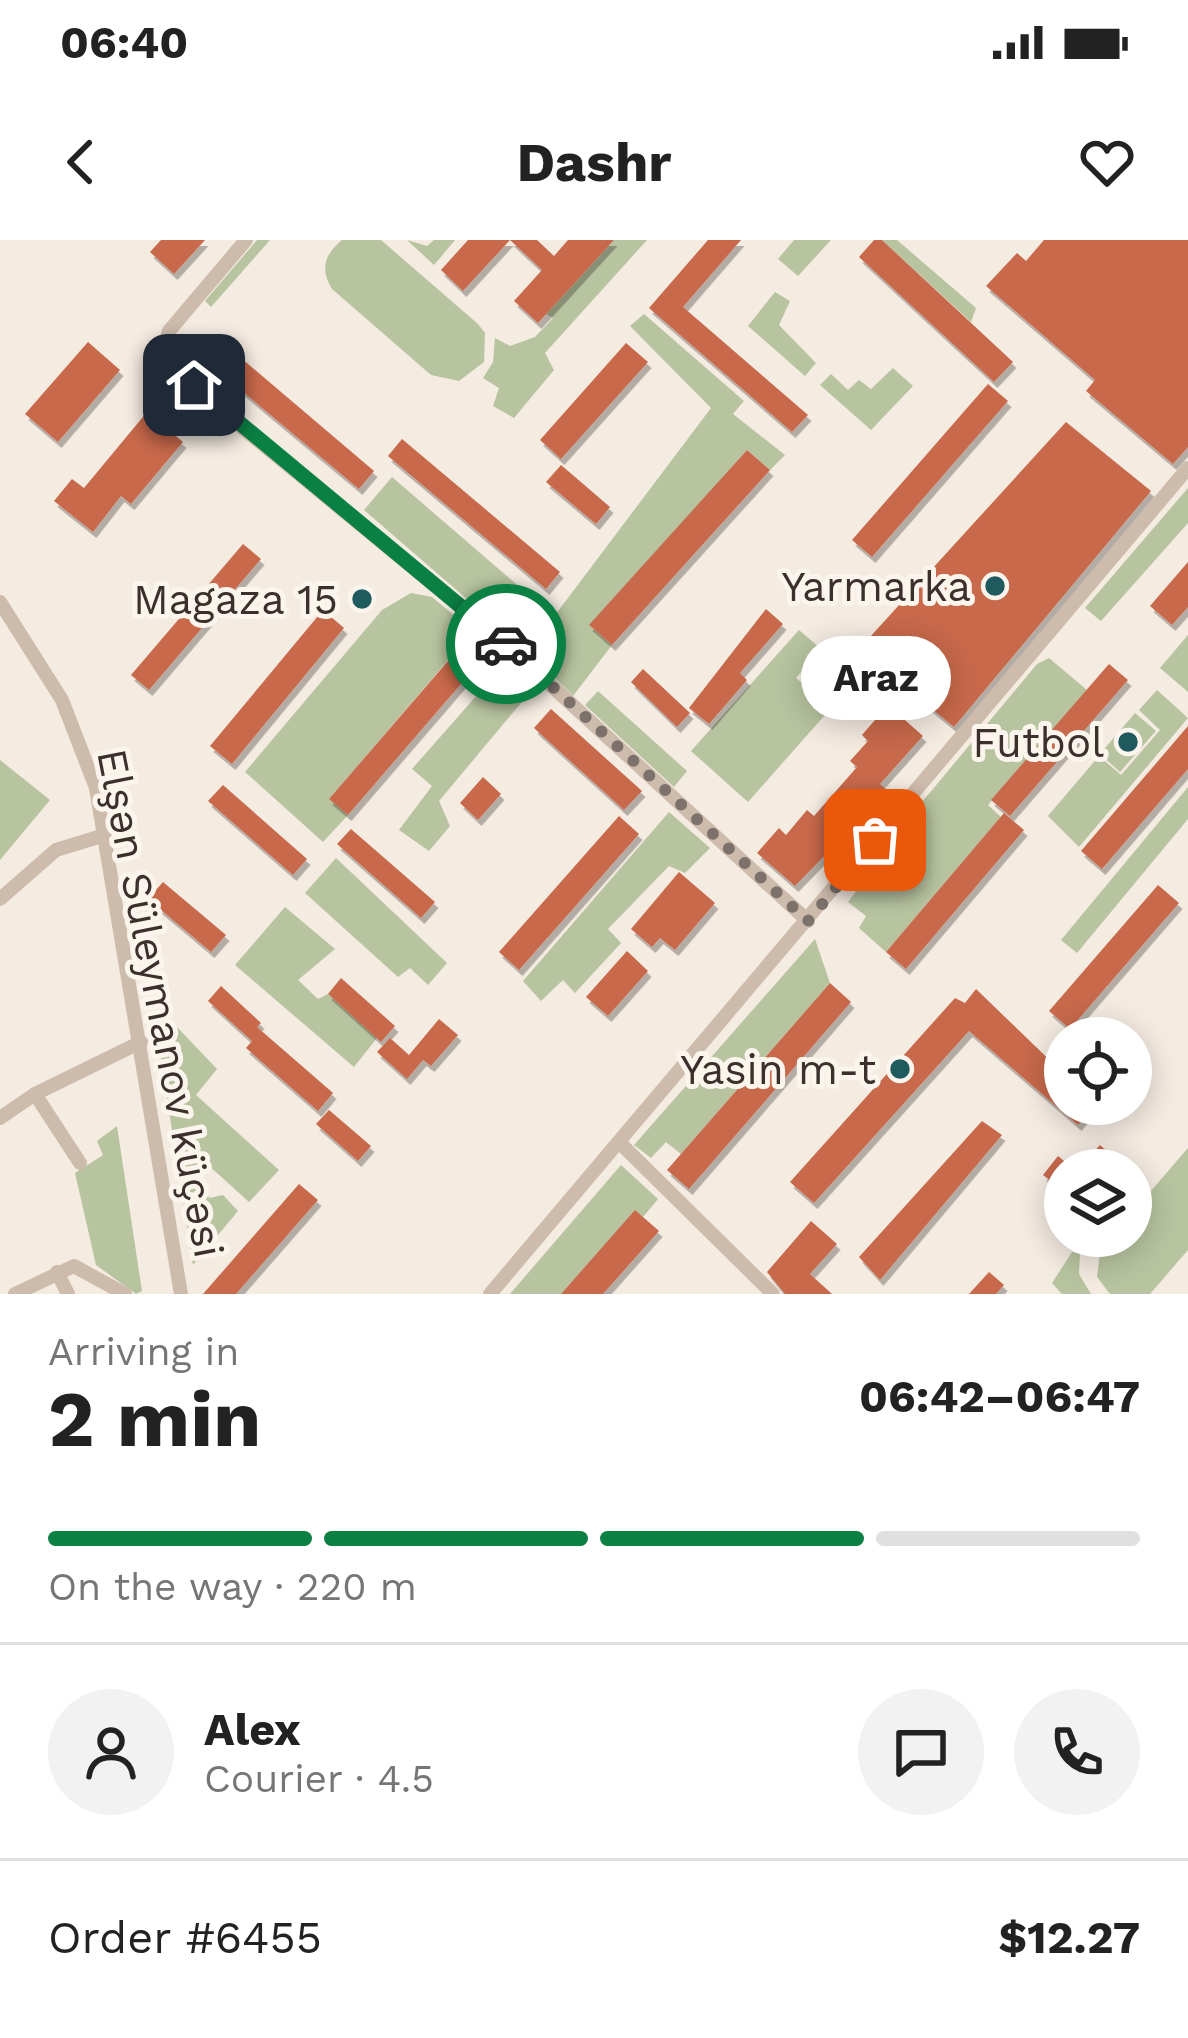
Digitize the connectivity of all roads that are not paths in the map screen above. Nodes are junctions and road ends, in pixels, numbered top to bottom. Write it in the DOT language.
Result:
graph roads {
  1 [pos="246,240"];
  2 [pos="1188,468"];
  3 [pos="0,602"];
  4 [pos="105,835"];
  5 [pos="0,898"];
  6 [pos="808,921"];
  7 [pos="141,1042"];
  8 [pos="35,1094"];
  9 [pos="0,1118"];
  10 [pos="619,1142"];
  11 [pos="80,1163"];
  12 [pos="57,1272"];
  13 [pos="15,1294"];
  14 [pos="68,1294"];
  15 [pos="125,1294"];
  16 [pos="182,1294"];
  17 [pos="490,1294"];
  18 [pos="773,1294"];
  1 -- 6 [label="street"];
  2 -- 6 [label="street"];
  3 -- 4 [label="street, Elşən Süleymanov küçəsi"];
  4 -- 5 [label="street"];
  4 -- 7 [label="street, Elşən Süleymanov küçəsi"];
  6 -- 10 [label="street"];
  7 -- 8 [label="street"];
  7 -- 16 [label="street, Elşən Süleymanov küçəsi"];
  8 -- 9 [label="street"];
  8 -- 11 [label="street"];
  10 -- 17 [label="street"];
  10 -- 18 [label="street"];
  12 -- 13 [label="street"];
  12 -- 14 [label="street"];
  12 -- 15 [label="street"];
}
